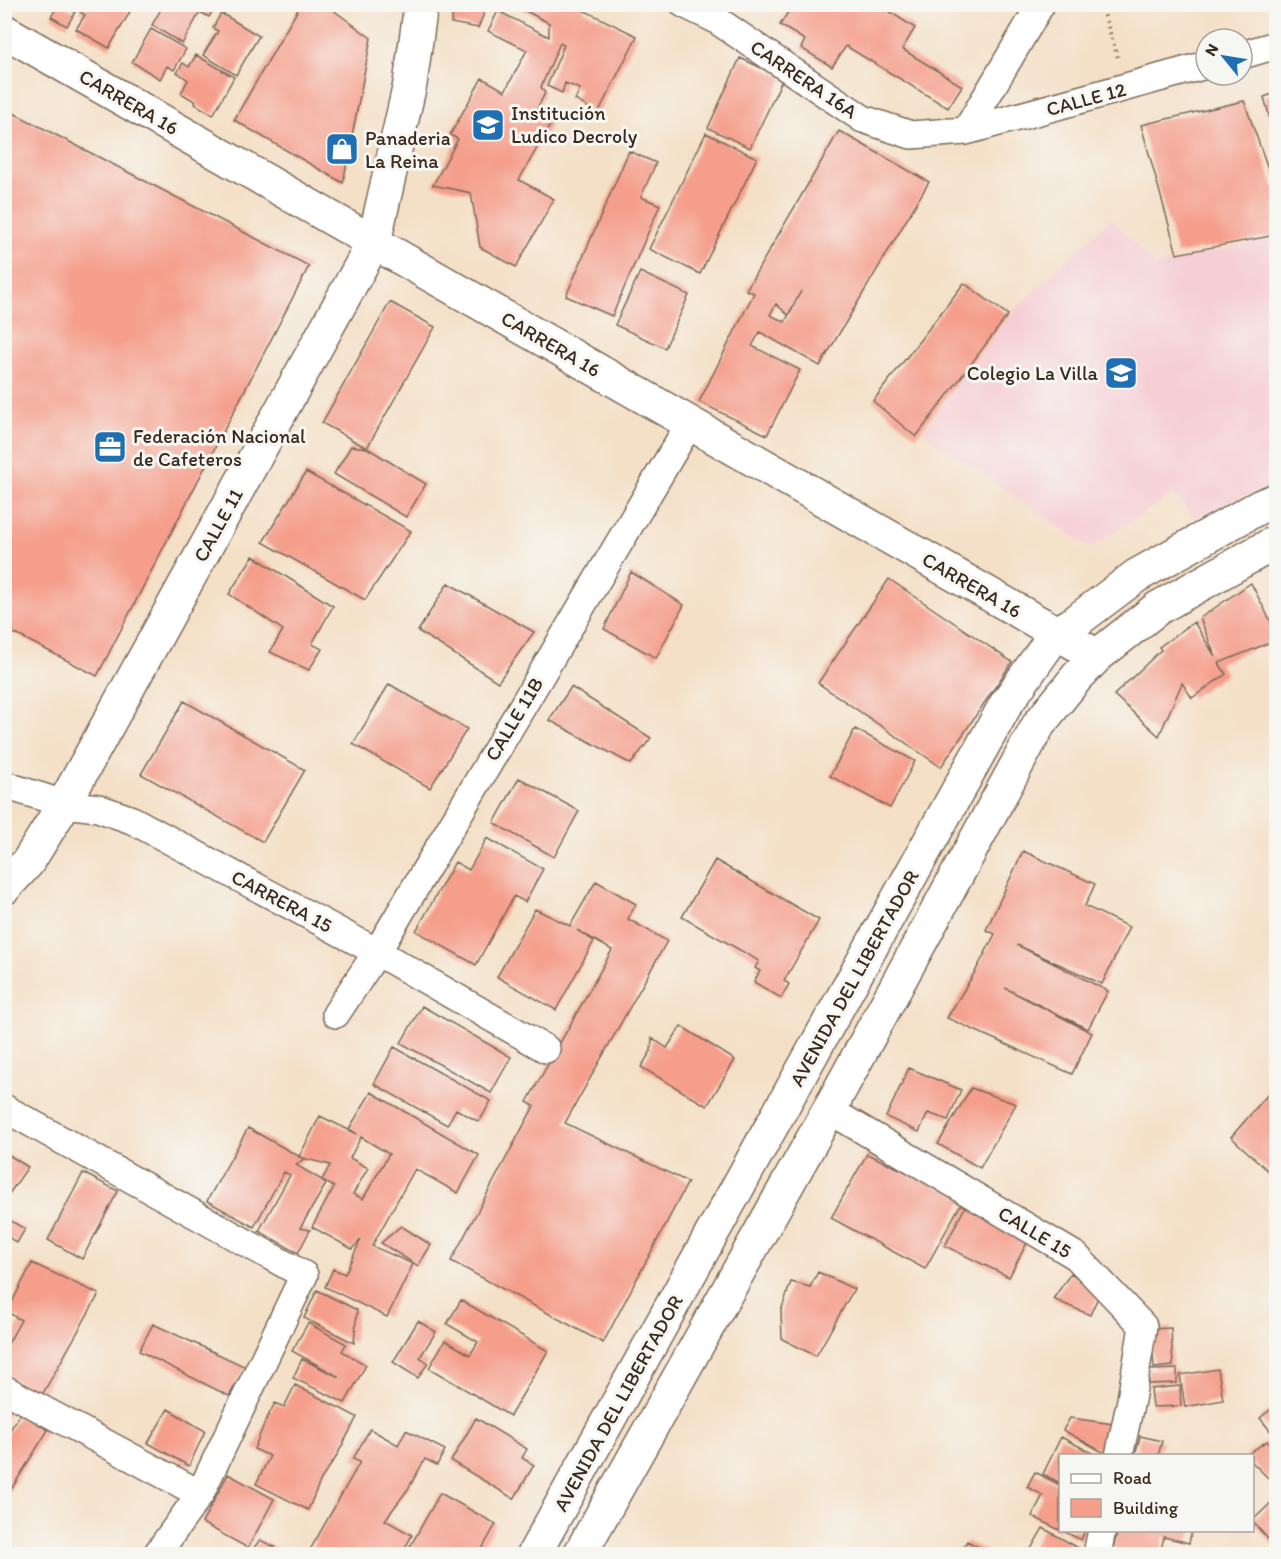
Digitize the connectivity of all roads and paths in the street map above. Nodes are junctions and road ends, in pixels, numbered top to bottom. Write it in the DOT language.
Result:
graph roads {
  1 [pos="420,4"];
  2 [pos="684,4"];
  3 [pos="1041,4"];
  4 [pos="1101,4"];
  5 [pos="719,12"];
  6 [pos="4,31"];
  7 [pos="1276,45"];
  8 [pos="1254,51"];
  9 [pos="1194,68"];
  10 [pos="1127,88"];
  11 [pos="966,131"];
  12 [pos="374,242"];
  13 [pos="690,423"];
  14 [pos="1276,500"];
  15 [pos="1276,542"];
  16 [pos="1056,633"];
  17 [pos="1097,656"];
  18 [pos="4,784"];
  19 [pos="64,804"];
  20 [pos="4,888"];
  21 [pos="376,952"];
  22 [pos="336,1014"];
  23 [pos="546,1049"];
  24 [pos="4,1108"];
  25 [pos="829,1110"];
  26 [pos="4,1389"];
  27 [pos="1119,1454"];
  28 [pos="200,1494"];
  29 [pos="1101,1532"];
  30 [pos="157,1554"];
  31 [pos="534,1554"];
  32 [pos="580,1554"];
  33 [pos="1097,1554"];
  1 -- 12 [label="main road, CALLE 11"];
  2 -- 5 [label="street, CARRERA 16A"];
  3 -- 11 [label="street"];
  4 -- 10 [label="path"];
  5 -- 11 [label="street, CARRERA 16A"];
  6 -- 12 [label="main road, CARRERA 16"];
  7 -- 8 [label="street"];
  9 -- 10 [label="street, CALLE 12"];
  10 -- 11 [label="street, CALLE 12"];
  12 -- 13 [label="main road, CARRERA 16"];
  12 -- 19 [label="main road, CALLE 11"];
  13 -- 16 [label="main road, CARRERA 16"];
  13 -- 21 [label="street, CALLE 11B"];
  14 -- 16 [label="main road, AVENIDA DEL LIBERTADOR"];
  15 -- 17 [label="main road, AVENIDA DEL LIBERTADOR"];
  16 -- 17 [label="main road, CARRERA 16"];
  16 -- 31 [label="main road, AVENIDA DEL LIBERTADOR"];
  17 -- 25 [label="main road, AVENIDA DEL LIBERTADOR"];
  18 -- 19 [label="street, CARRERA 15"];
  19 -- 20 [label="main road, CALLE 11"];
  19 -- 21 [label="street, CARRERA 15"];
  21 -- 22 [label="street, CALLE 11B"];
  21 -- 23 [label="street, CARRERA 15"];
  24 -- 28 [label="street"];
  25 -- 27 [label="street, CALLE 15"];
  25 -- 32 [label="main road, AVENIDA DEL LIBERTADOR"];
  26 -- 28 [label="street"];
  28 -- 30 [label="street"];
  29 -- 33 [label="street"];
}
